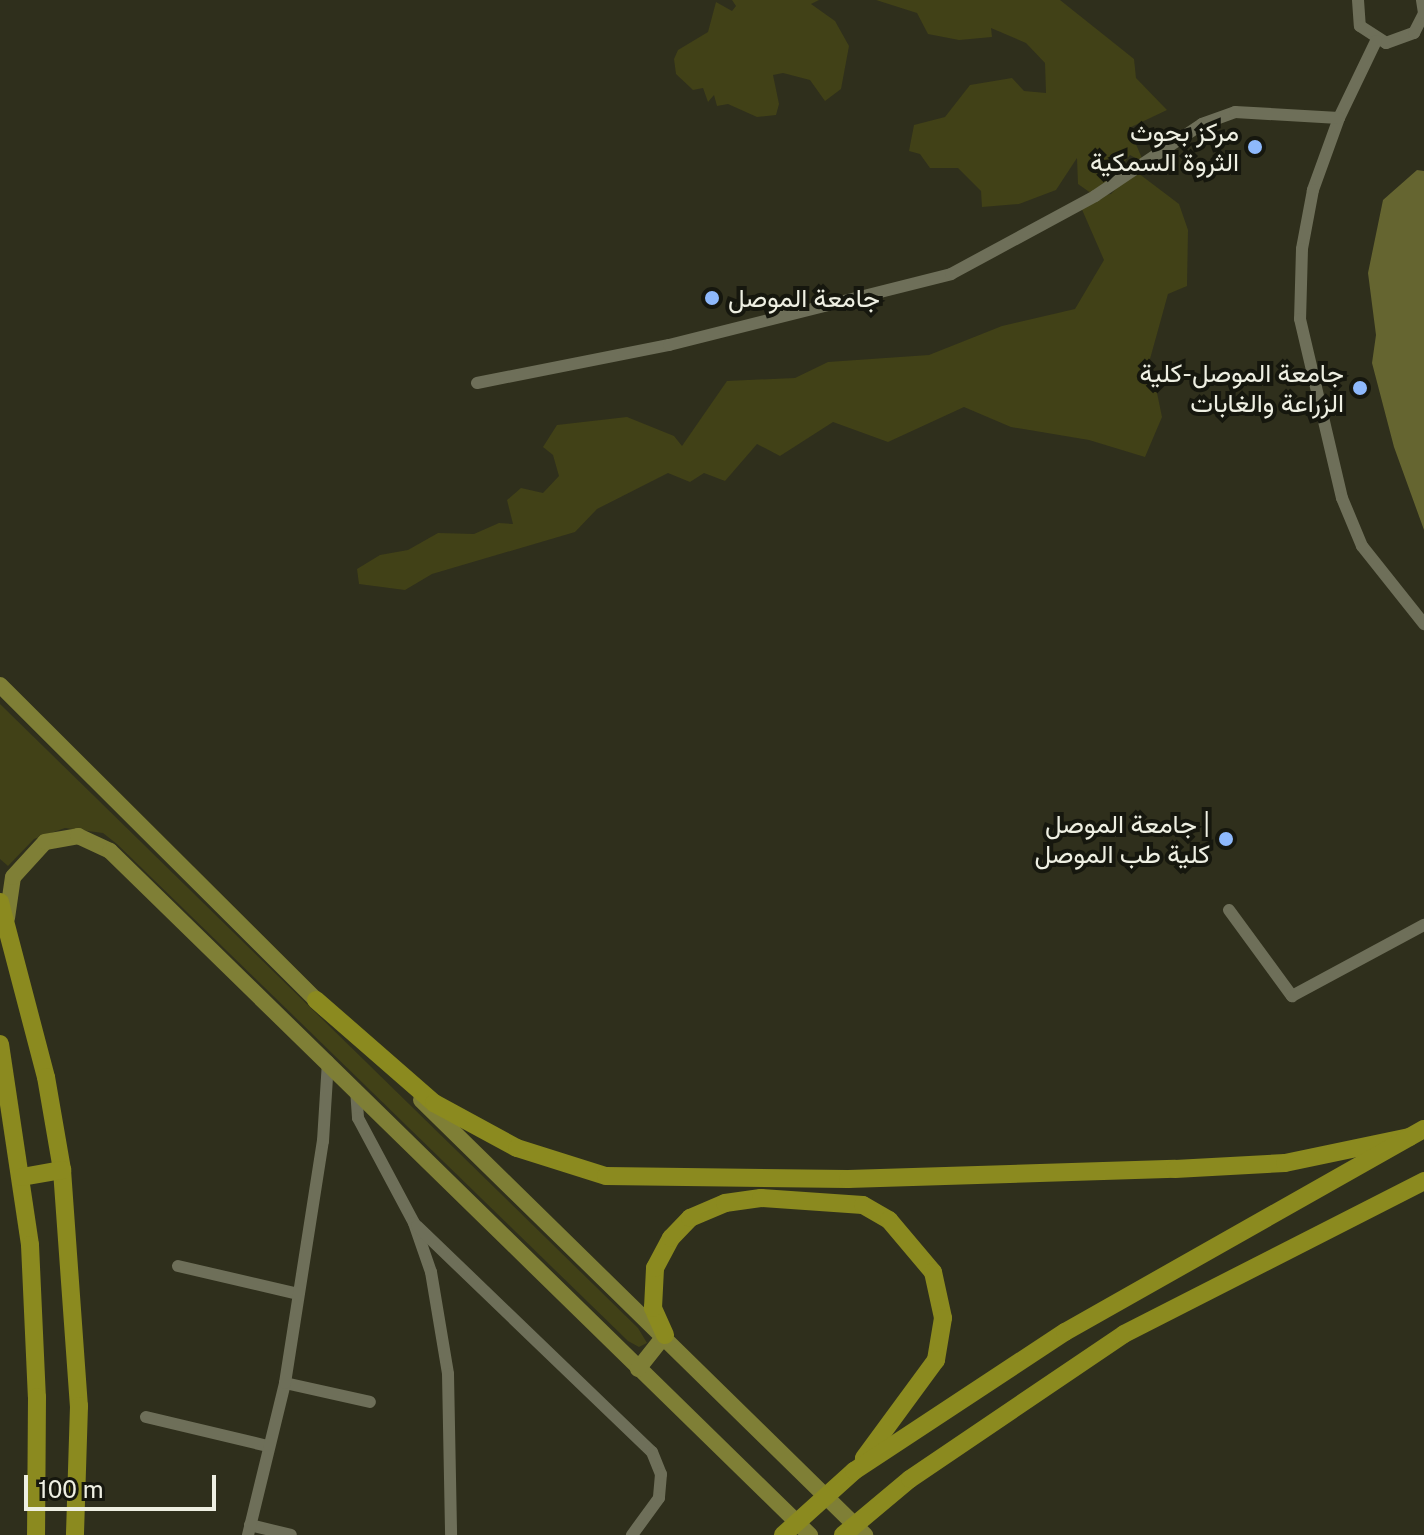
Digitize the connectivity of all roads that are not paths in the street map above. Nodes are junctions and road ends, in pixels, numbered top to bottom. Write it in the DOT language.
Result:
graph roads {
  1 [pos="1358,0"];
  2 [pos="1422,0"];
  3 [pos="1376,41"];
  4 [pos="1339,118"];
  5 [pos="477,383"];
  6 [pos="1424,624"];
  7 [pos="0,685"];
  8 [pos="0,902"];
  9 [pos="1229,910"];
  10 [pos="1424,925"];
  11 [pos="13,948"];
  12 [pos="316,1000"];
  13 [pos="0,1044"];
  14 [pos="328,1061"];
  15 [pos="356,1089"];
  16 [pos="1416,1133"];
  17 [pos="62,1170"];
  18 [pos="22,1177"];
  19 [pos="1424,1181"];
  20 [pos="414,1223"];
  21 [pos="178,1266"];
  22 [pos="298,1294"];
  23 [pos="665,1335"];
  24 [pos="638,1369"];
  25 [pos="285,1383"];
  26 [pos="370,1402"];
  27 [pos="146,1417"];
  28 [pos="268,1446"];
  29 [pos="854,1471"];
  30 [pos="249,1530"];
  31 [pos="36,1535"];
  32 [pos="75,1535"];
  33 [pos="291,1535"];
  34 [pos="451,1535"];
  35 [pos="632,1535"];
  36 [pos="783,1535"];
  37 [pos="810,1535"];
  38 [pos="843,1535"];
  39 [pos="865,1535"];
  1 -- 3 [label="street"];
  2 -- 3 [label="street"];
  3 -- 4 [label="street"];
  4 -- 5 [label="street"];
  4 -- 6 [label="street"];
  7 -- 12 [label="main road"];
  8 -- 11 [label="highway"];
  9 -- 10 [label="street"];
  11 -- 14 [label="main road"];
  11 -- 17 [label="highway"];
  12 -- 16 [label="highway"];
  12 -- 23 [label="main road"];
  13 -- 18 [label="highway"];
  14 -- 15 [label="main road"];
  14 -- 22 [label="street"];
  15 -- 20 [label="street"];
  15 -- 24 [label="main road"];
  16 -- 29 [label="highway"];
  17 -- 18 [label="highway"];
  17 -- 32 [label="highway"];
  18 -- 31 [label="highway"];
  19 -- 38 [label="highway"];
  20 -- 34 [label="street"];
  20 -- 35 [label="street"];
  21 -- 22 [label="street"];
  22 -- 25 [label="street"];
  23 -- 24 [label="main road"];
  23 -- 29 [label="highway"];
  23 -- 39 [label="main road"];
  24 -- 37 [label="main road"];
  25 -- 26 [label="street"];
  25 -- 28 [label="street"];
  27 -- 28 [label="street"];
  28 -- 30 [label="street"];
  29 -- 36 [label="highway"];
  30 -- 33 [label="street"];
}
